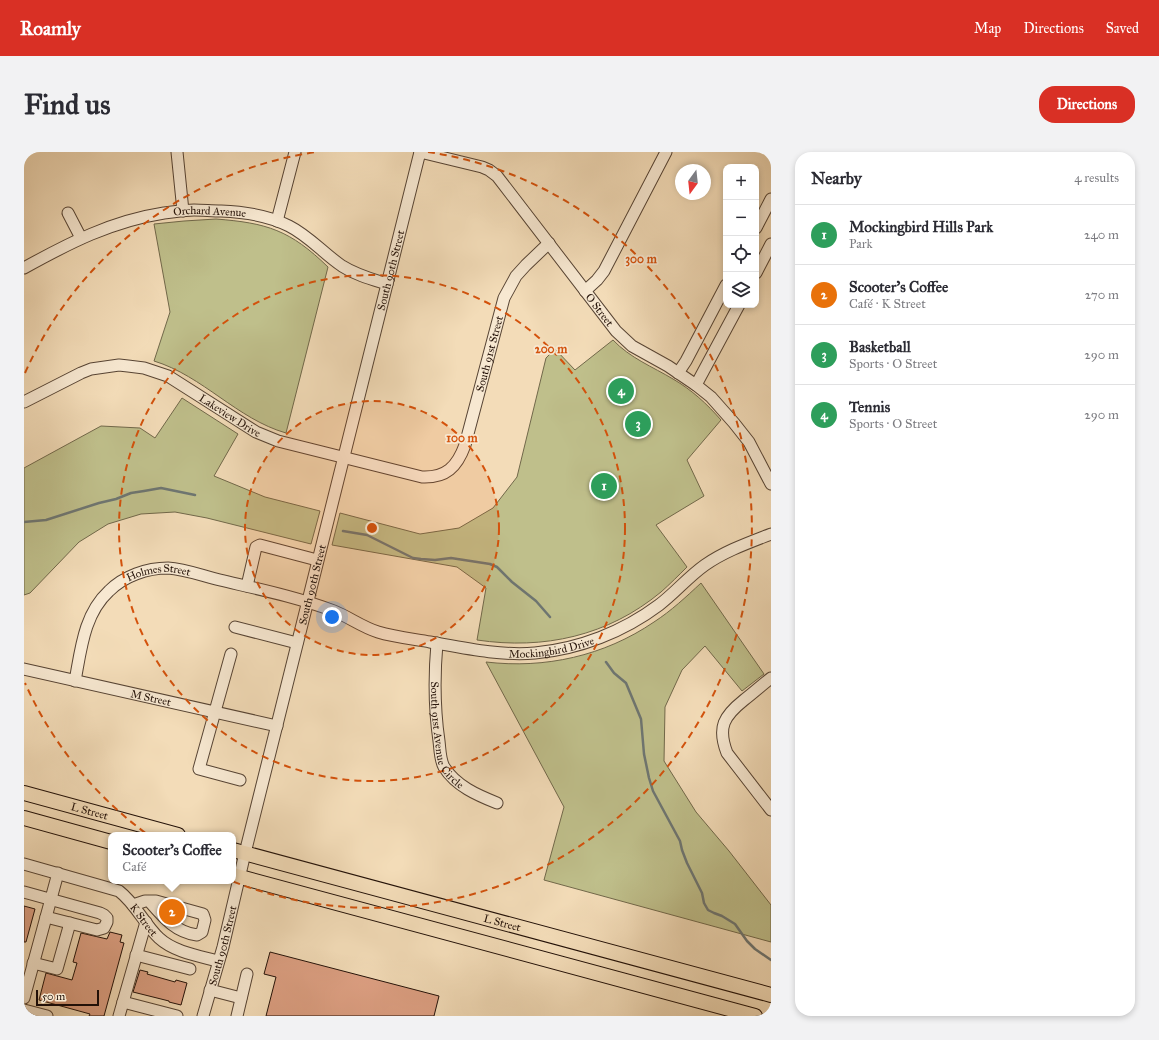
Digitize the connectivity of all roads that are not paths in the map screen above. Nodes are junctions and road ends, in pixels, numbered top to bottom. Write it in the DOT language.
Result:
graph roads {
  1 [pos="177,152"];
  2 [pos="295,152"];
  3 [pos="420,152"];
  4 [pos="666,152"];
  5 [pos="771,199"];
  6 [pos="183,211"];
  7 [pos="68,213"];
  8 [pos="277,221"];
  9 [pos="759,222"];
  10 [pos="82,238"];
  11 [pos="549,244"];
  12 [pos="771,244"];
  13 [pos="24,268"];
  14 [pos="757,272"];
  15 [pos="387,284"];
  16 [pos="585,291"];
  17 [pos="723,291"];
  18 [pos="737,308"];
  19 [pos="678,373"];
  20 [pos="696,385"];
  21 [pos="24,402"];
  22 [pos="343,457"];
  23 [pos="446,473"];
  24 [pos="771,484"];
  25 [pos="771,534"];
  26 [pos="317,560"];
  27 [pos="247,586"];
  28 [pos="307,602"];
  29 [pos="235,627"];
  30 [pos="297,643"];
  31 [pos="437,643"];
  32 [pos="231,654"];
  33 [pos="24,669"];
  34 [pos="771,678"];
  35 [pos="75,681"];
  36 [pos="216,711"];
  37 [pos="277,726"];
  38 [pos="240,780"];
  39 [pos="24,793"];
  40 [pos="497,803"];
  41 [pos="771,810"];
  42 [pos="24,818"];
  43 [pos="167,832"];
  44 [pos="108,841"];
  45 [pos="239,852"];
  46 [pos="24,864"];
  47 [pos="58,874"];
  48 [pos="236,876"];
  49 [pos="234,884"];
  50 [pos="24,892"];
  51 [pos="50,900"];
  52 [pos="149,901"];
  53 [pos="133,905"];
  54 [pos="46,917"];
  55 [pos="146,922"];
  56 [pos="70,923"];
  57 [pos="177,949"];
  58 [pos="136,955"];
  59 [pos="218,961"];
  60 [pos="33,963"];
  61 [pos="173,964"];
  62 [pos="190,968"];
  63 [pos="247,974"];
  64 [pos="210,990"];
  65 [pos="771,995"];
  66 [pos="24,998"];
  67 [pos="241,998"];
  68 [pos="123,1002"];
  69 [pos="24,1010"];
  70 [pos="47,1016"];
  71 [pos="119,1016"];
  72 [pos="177,1016"];
  73 [pos="203,1016"];
  74 [pos="237,1016"];
  75 [pos="755,1016"];
  1 -- 6 [label="street"];
  2 -- 8 [label="street"];
  3 -- 11 [label="street, O Street"];
  3 -- 15 [label="street, South 90th Street"];
  4 -- 16 [label="street"];
  5 -- 9 [label="street"];
  6 -- 8 [label="street, Orchard Avenue"];
  6 -- 10 [label="street, Orchard Avenue"];
  7 -- 10 [label="street"];
  8 -- 15 [label="street, Orchard Avenue"];
  10 -- 13 [label="street, Orchard Avenue"];
  11 -- 16 [label="street, O Street"];
  11 -- 23 [label="street, South 91st Street"];
  12 -- 14 [label="street"];
  15 -- 22 [label="street, South 90th Street"];
  16 -- 19 [label="street, O Street"];
  17 -- 19 [label="street"];
  18 -- 20 [label="street"];
  19 -- 20 [label="street, O Street"];
  20 -- 24 [label="street, O Street"];
  21 -- 22 [label="street, Lakeview Drive"];
  22 -- 23 [label="street, Lakeview Drive"];
  22 -- 26 [label="street, South 90th Street"];
  25 -- 31 [label="street, Mockingbird Drive"];
  26 -- 27 [label="street"];
  26 -- 28 [label="street, South 90th Street"];
  27 -- 28 [label="street, Holmes Street"];
  27 -- 35 [label="street, Holmes Street"];
  28 -- 30 [label="street, South 90th Street"];
  28 -- 31 [label="street, Mockingbird Drive"];
  29 -- 30 [label="street"];
  30 -- 37 [label="street, South 90th Street"];
  31 -- 40 [label="street, South 91st Avenue Circle"];
  32 -- 36 [label="street"];
  33 -- 35 [label="street, M Street"];
  34 -- 41 [label="street"];
  35 -- 36 [label="street, M Street"];
  36 -- 37 [label="street, M Street"];
  36 -- 38 [label="street"];
  37 -- 45 [label="street, South 90th Street"];
  39 -- 43 [label="main road, L Street"];
  42 -- 44 [label="main road"];
  45 -- 48 [label="street, South 90th Street"];
  45 -- 65 [label="main road, L Street"];
  46 -- 47 [label="street, K Street"];
  47 -- 51 [label="street"];
  47 -- 53 [label="street, K Street"];
  48 -- 75 [label="main road"];
  49 -- 59 [label="street, South 90th Street"];
  50 -- 51 [label="street"];
  51 -- 54 [label="street"];
  51 -- 56 [label="street"];
  52 -- 52 [label="street"];
  52 -- 53 [label="street"];
  53 -- 55 [label="street, K Street"];
  54 -- 56 [label="street"];
  54 -- 60 [label="street"];
  55 -- 57 [label="street, K Street"];
  55 -- 58 [label="street"];
  56 -- 60 [label="street"];
  57 -- 59 [label="street, K Street"];
  57 -- 61 [label="street"];
  58 -- 61 [label="street"];
  58 -- 68 [label="street"];
  59 -- 64 [label="street, South 90th Street"];
  60 -- 66 [label="street"];
  61 -- 62 [label="street"];
  63 -- 67 [label="street"];
  64 -- 67 [label="street"];
  64 -- 73 [label="street, South 90th Street"];
  67 -- 74 [label="street"];
  68 -- 71 [label="street"];
  68 -- 72 [label="street"];
  69 -- 70 [label="street"];
}
